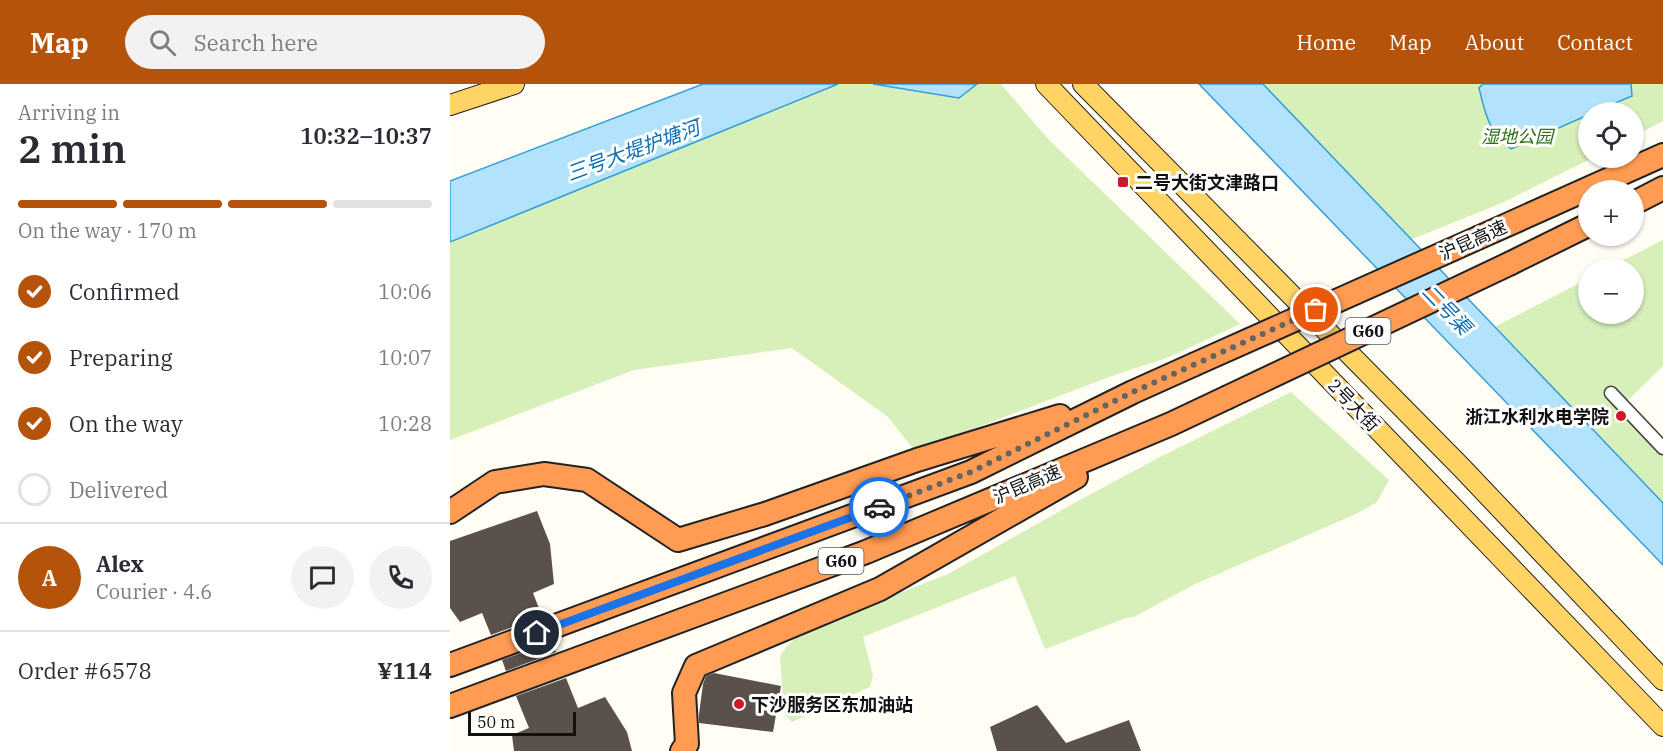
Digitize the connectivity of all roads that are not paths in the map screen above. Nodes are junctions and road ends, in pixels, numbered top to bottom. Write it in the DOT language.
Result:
graph roads {
  1 [pos="514,84"];
  2 [pos="1046,84"];
  3 [pos="1083,84"];
  4 [pos="450,105"];
  5 [pos="1663,155"];
  6 [pos="1663,188"];
  7 [pos="1644,198"];
  8 [pos="1578,230"];
  9 [pos="1133,392"];
  10 [pos="1611,393"];
  11 [pos="1171,424"];
  12 [pos="1663,448"];
  13 [pos="450,512"];
  14 [pos="450,665"];
  15 [pos="1663,680"];
  16 [pos="450,706"];
  17 [pos="1663,726"];
  18 [pos="682,751"];
  1 -- 4 [label="main road"];
  2 -- 17 [label="main road, 2号大街"];
  3 -- 15 [label="main road, 2号大街"];
  5 -- 9 [label="highway, 沪昆高速 / G60, bridge"];
  6 -- 7 [label="highway"];
  8 -- 11 [label="highway, 沪昆高速 / G60, bridge"];
  9 -- 13 [label="highway"];
  9 -- 14 [label="highway, 沪昆高速 / G60"];
  10 -- 12 [label="street"];
  11 -- 16 [label="highway, 沪昆高速 / G60"];
  11 -- 18 [label="highway"];
}
